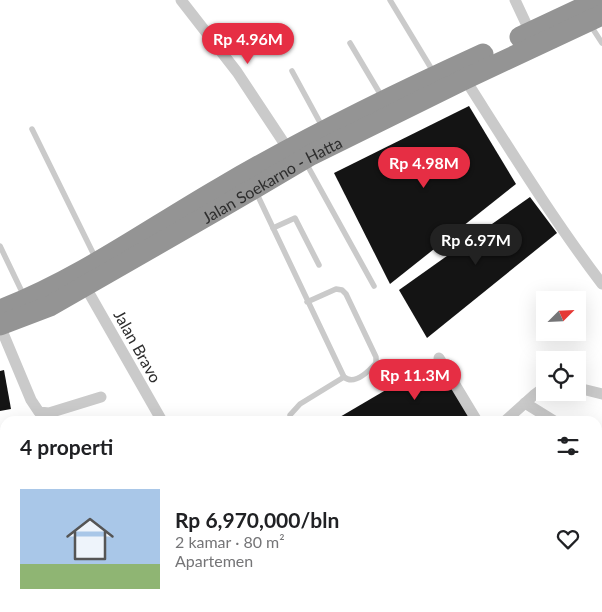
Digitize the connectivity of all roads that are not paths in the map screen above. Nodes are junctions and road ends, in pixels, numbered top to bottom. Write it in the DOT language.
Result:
graph roads {
  1 [pos="182,0"];
  2 [pos="390,0"];
  3 [pos="515,0"];
  4 [pos="599,0"];
  5 [pos="595,19"];
  6 [pos="530,32"];
  7 [pos="350,43"];
  8 [pos="602,43"];
  9 [pos="292,71"];
  10 [pos="435,76"];
  11 [pos="465,79"];
  12 [pos="384,100"];
  13 [pos="32,129"];
  14 [pos="324,129"];
  15 [pos="296,154"];
  16 [pos="254,188"];
  17 [pos="273,228"];
  18 [pos="0,246"];
  19 [pos="97,261"];
  20 [pos="319,265"];
  21 [pos="602,284"];
  22 [pos="85,286"];
  23 [pos="374,286"];
  24 [pos="26,299"];
  25 [pos="307,302"];
  26 [pos="0,310"];
  27 [pos="0,325"];
  28 [pos="439,358"];
  29 [pos="344,377"];
  30 [pos="586,390"];
  31 [pos="536,394"];
  32 [pos="602,394"];
  33 [pos="101,397"];
  34 [pos="525,403"];
  35 [pos="159,416"];
  36 [pos="290,416"];
  37 [pos="474,416"];
  38 [pos="511,416"];
  39 [pos="546,416"];
  1 -- 15 [label="street"];
  2 -- 10 [label="lane"];
  3 -- 6 [label="street"];
  4 -- 6 [label="highway, Jalan Soekarno - Hatta"];
  5 -- 8 [label="lane"];
  5 -- 11 [label="highway, Jalan Soekarno - Hatta"];
  6 -- 10 [label="highway, Jalan Soekarno - Hatta"];
  7 -- 12 [label="lane"];
  9 -- 14 [label="lane"];
  10 -- 12 [label="highway, Jalan Soekarno - Hatta"];
  11 -- 15 [label="highway, Jalan Soekarno - Hatta"];
  11 -- 21 [label="street"];
  12 -- 14 [label="highway, Jalan Soekarno - Hatta"];
  13 -- 19 [label="lane"];
  14 -- 15 [label="highway, Jalan Soekarno - Hatta"];
  15 -- 16 [label="highway, Jalan Soekarno - Hatta"];
  15 -- 19 [label="highway, Jalan Soekarno - Hatta"];
  15 -- 23 [label="lane"];
  16 -- 17 [label="lane"];
  16 -- 22 [label="highway, Jalan Soekarno - Hatta"];
  17 -- 20 [label="lane"];
  17 -- 25 [label="lane"];
  18 -- 24 [label="lane"];
  19 -- 24 [label="highway, Jalan Soekarno - Hatta"];
  22 -- 27 [label="highway, Jalan Soekarno - Hatta"];
  22 -- 35 [label="street, Jalan Bravo"];
  24 -- 26 [label="highway, Jalan Soekarno - Hatta"];
  25 -- 29 [label="lane"];
  25 -- 29 [label="lane"];
  27 -- 33 [label="street"];
  28 -- 37 [label="street"];
  29 -- 36 [label="lane"];
  30 -- 32 [label="street"];
  31 -- 34 [label="street"];
  34 -- 38 [label="street"];
  34 -- 39 [label="street"];
}
